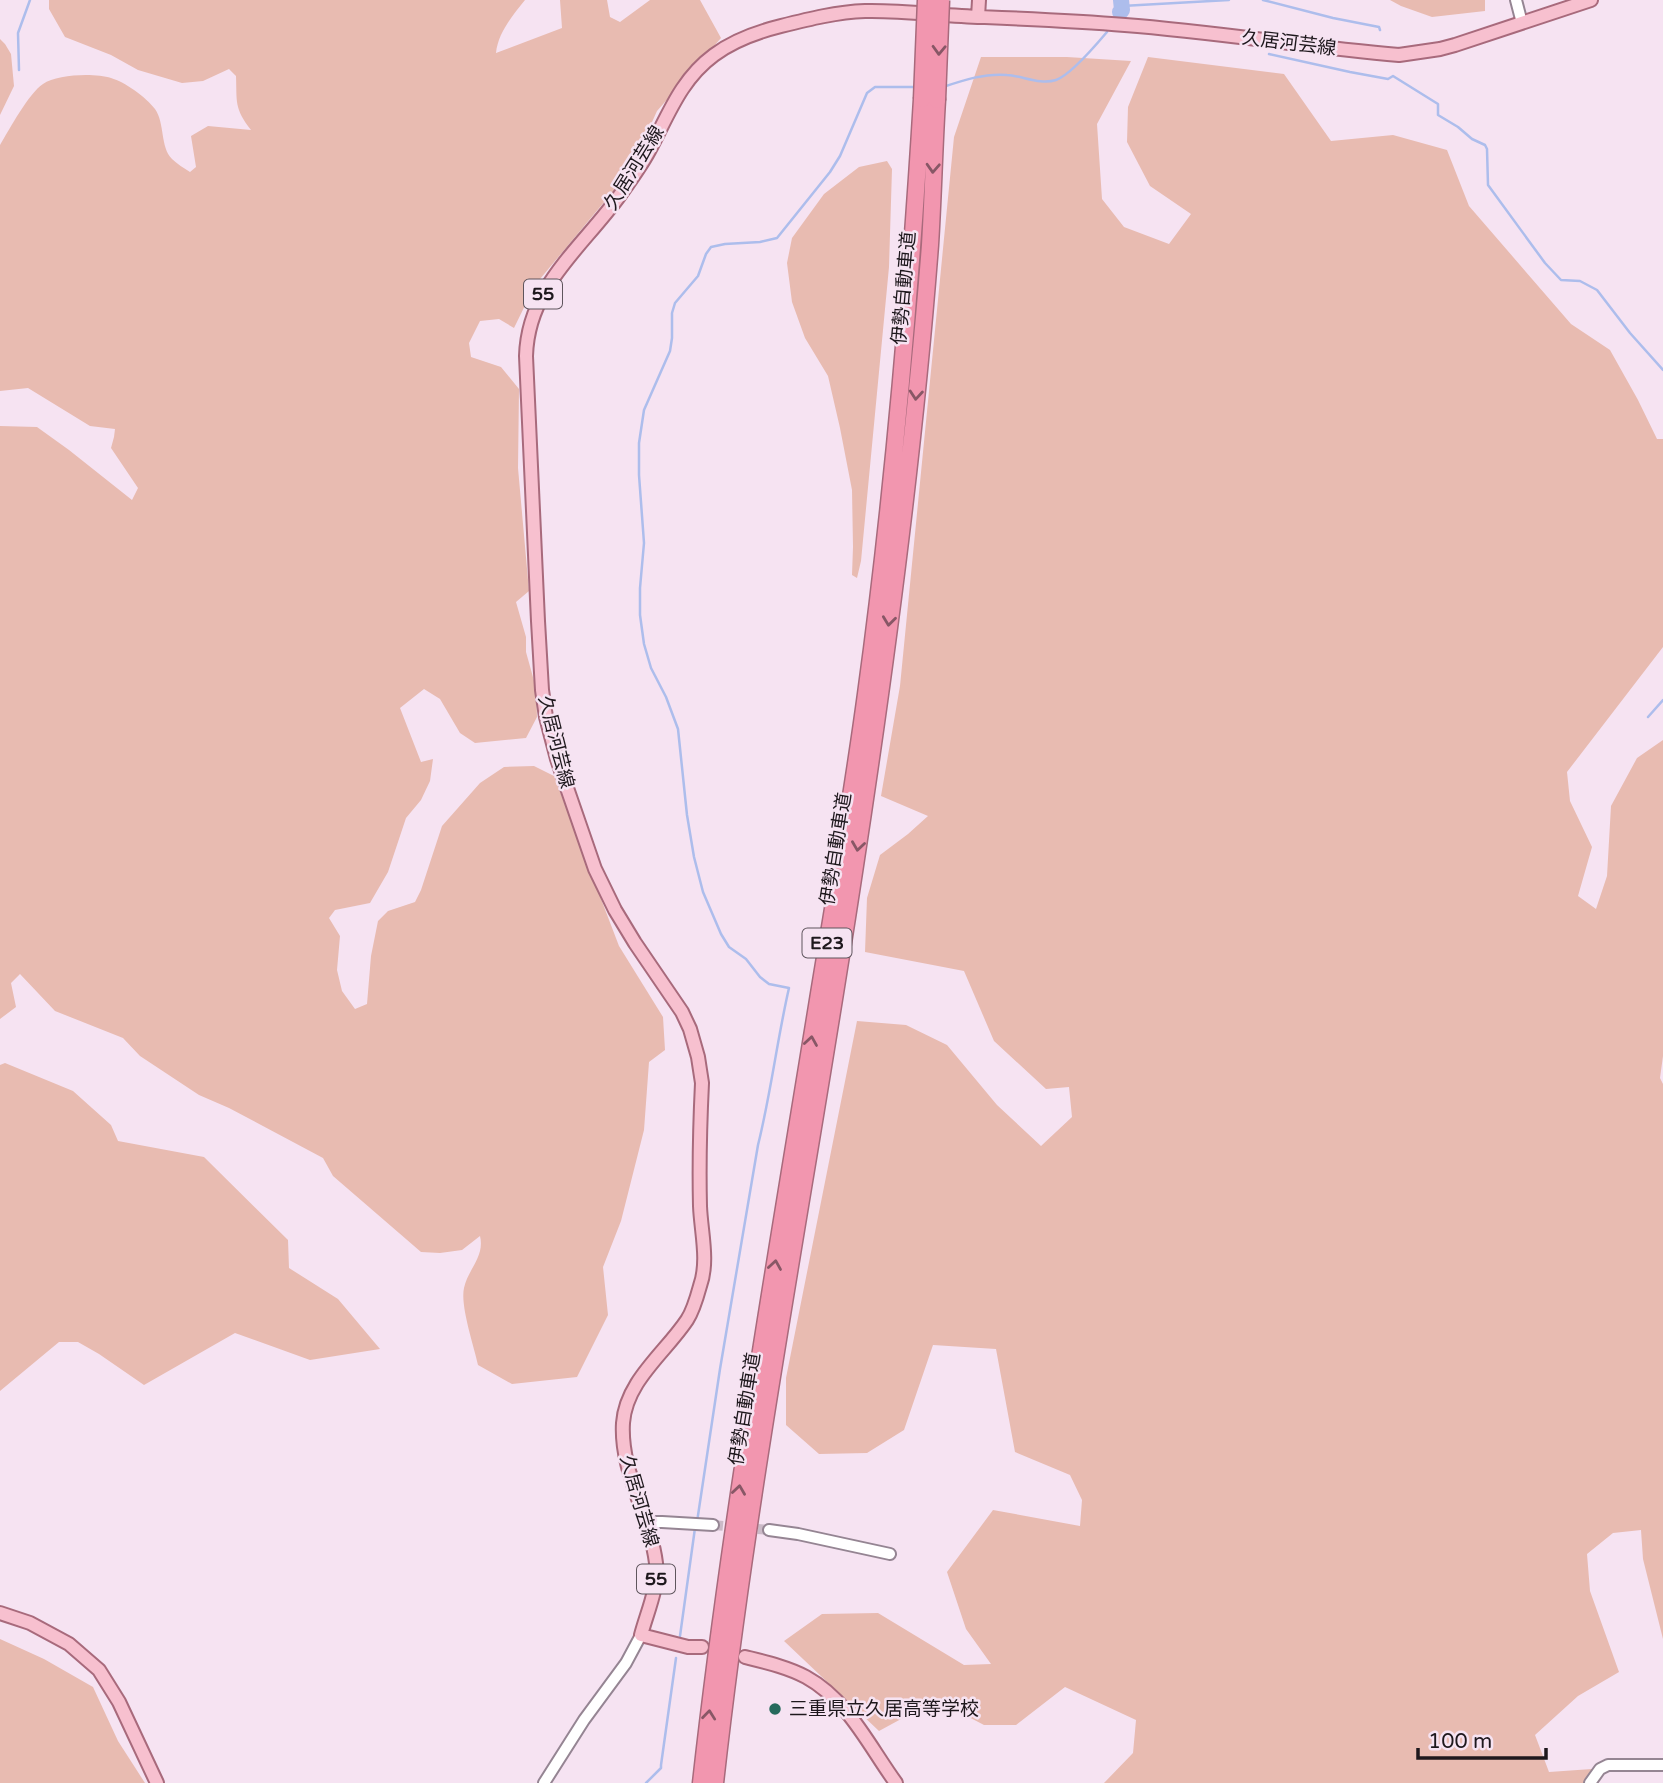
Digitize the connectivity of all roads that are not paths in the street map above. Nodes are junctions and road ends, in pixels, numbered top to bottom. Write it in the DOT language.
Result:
graph roads {
  1 [pos="926,0"];
  2 [pos="941,0"];
  3 [pos="979,0"];
  4 [pos="1516,0"];
  5 [pos="1591,0"];
  6 [pos="895,6"];
  7 [pos="978,17"];
  8 [pos="1522,23"];
  9 [pos="929,100"];
  10 [pos="645,1522"];
  11 [pos="713,1525"];
  12 [pos="769,1530"];
  13 [pos="890,1555"];
  14 [pos="0,1613"];
  15 [pos="641,1635"];
  16 [pos="702,1647"];
  17 [pos="745,1657"];
  18 [pos="1663,1765"];
  19 [pos="157,1783"];
  20 [pos="544,1783"];
  21 [pos="701,1783"];
  22 [pos="715,1783"];
  23 [pos="897,1783"];
  24 [pos="1590,1783"];
  1 -- 9 [label="highway, 伊勢自動車道 / E23, bridge"];
  2 -- 9 [label="highway, 伊勢自動車道 / E23, one-way, bridge"];
  3 -- 7 [label="main road"];
  4 -- 8 [label="street"];
  5 -- 8 [label="main road, 久居河芸線 / 55"];
  6 -- 7 [label="main road, 久居河芸線 / 55"];
  6 -- 10 [label="main road, 久居河芸線 / 55"];
  7 -- 8 [label="main road, 久居河芸線 / 55"];
  21 -- 9 [label="highway, 伊勢自動車道 / E23, one-way"];
  9 -- 22 [label="highway, 伊勢自動車道 / E23, one-way"];
  10 -- 11 [label="street"];
  10 -- 15 [label="main road, 久居河芸線 / 55"];
  12 -- 13 [label="street"];
  14 -- 19 [label="main road"];
  15 -- 16 [label="main road"];
  15 -- 20 [label="street"];
  17 -- 23 [label="main road"];
  18 -- 24 [label="street"];
}
